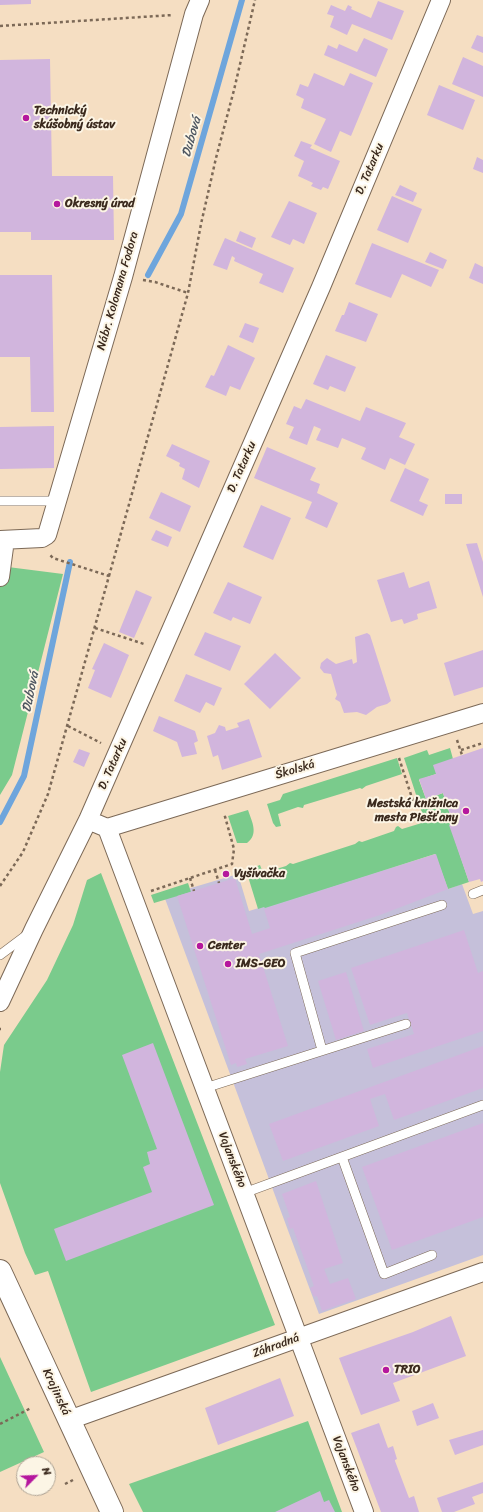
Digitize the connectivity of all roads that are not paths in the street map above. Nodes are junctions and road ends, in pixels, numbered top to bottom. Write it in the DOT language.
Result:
graph roads {
  1 [pos="442,0"];
  2 [pos="197,7"];
  3 [pos="0,501"];
  4 [pos="57,501"];
  5 [pos="2,540"];
  6 [pos="0,578"];
  7 [pos="483,713"];
  8 [pos="88,820"];
  9 [pos="107,828"];
  10 [pos="483,890"];
  11 [pos="473,894"];
  12 [pos="442,905"];
  13 [pos="34,929"];
  14 [pos="0,955"];
  15 [pos="0,978"];
  16 [pos="0,1002"];
  17 [pos="406,1024"];
  18 [pos="322,1050"];
  19 [pos="205,1088"];
  20 [pos="483,1105"];
  21 [pos="342,1157"];
  22 [pos="244,1193"];
  23 [pos="432,1255"];
  24 [pos="0,1271"];
  25 [pos="483,1272"];
  26 [pos="298,1338"];
  27 [pos="69,1420"];
  28 [pos="112,1512"];
  29 [pos="364,1512"];
  1 -- 8 [label="street, D. Tatarku"];
  2 -- 4 [label="street, Nábr. Kolomana Fodora"];
  3 -- 4 [label="lane"];
  4 -- 5 [label="street, Nábr. Kolomana Fodora"];
  5 -- 6 [label="street"];
  7 -- 9 [label="street, Školská"];
  8 -- 9 [label="street"];
  8 -- 13 [label="street, D. Tatarku"];
  9 -- 19 [label="street, Vajanského"];
  10 -- 11 [label="lane"];
  12 -- 18 [label="lane"];
  13 -- 14 [label="lane"];
  13 -- 15 [label="street, D. Tatarku"];
  13 -- 16 [label="street, D. Tatarku"];
  17 -- 18 [label="lane"];
  18 -- 19 [label="lane"];
  19 -- 22 [label="street, Vajanského"];
  20 -- 21 [label="lane"];
  21 -- 22 [label="lane"];
  21 -- 23 [label="lane"];
  22 -- 26 [label="street, Vajanského"];
  24 -- 27 [label="main road, Krajinská"];
  25 -- 26 [label="street, Záhradná"];
  26 -- 27 [label="street, Záhradná"];
  26 -- 29 [label="street, Vajanského"];
  27 -- 28 [label="main road, Krajinská"];
}
